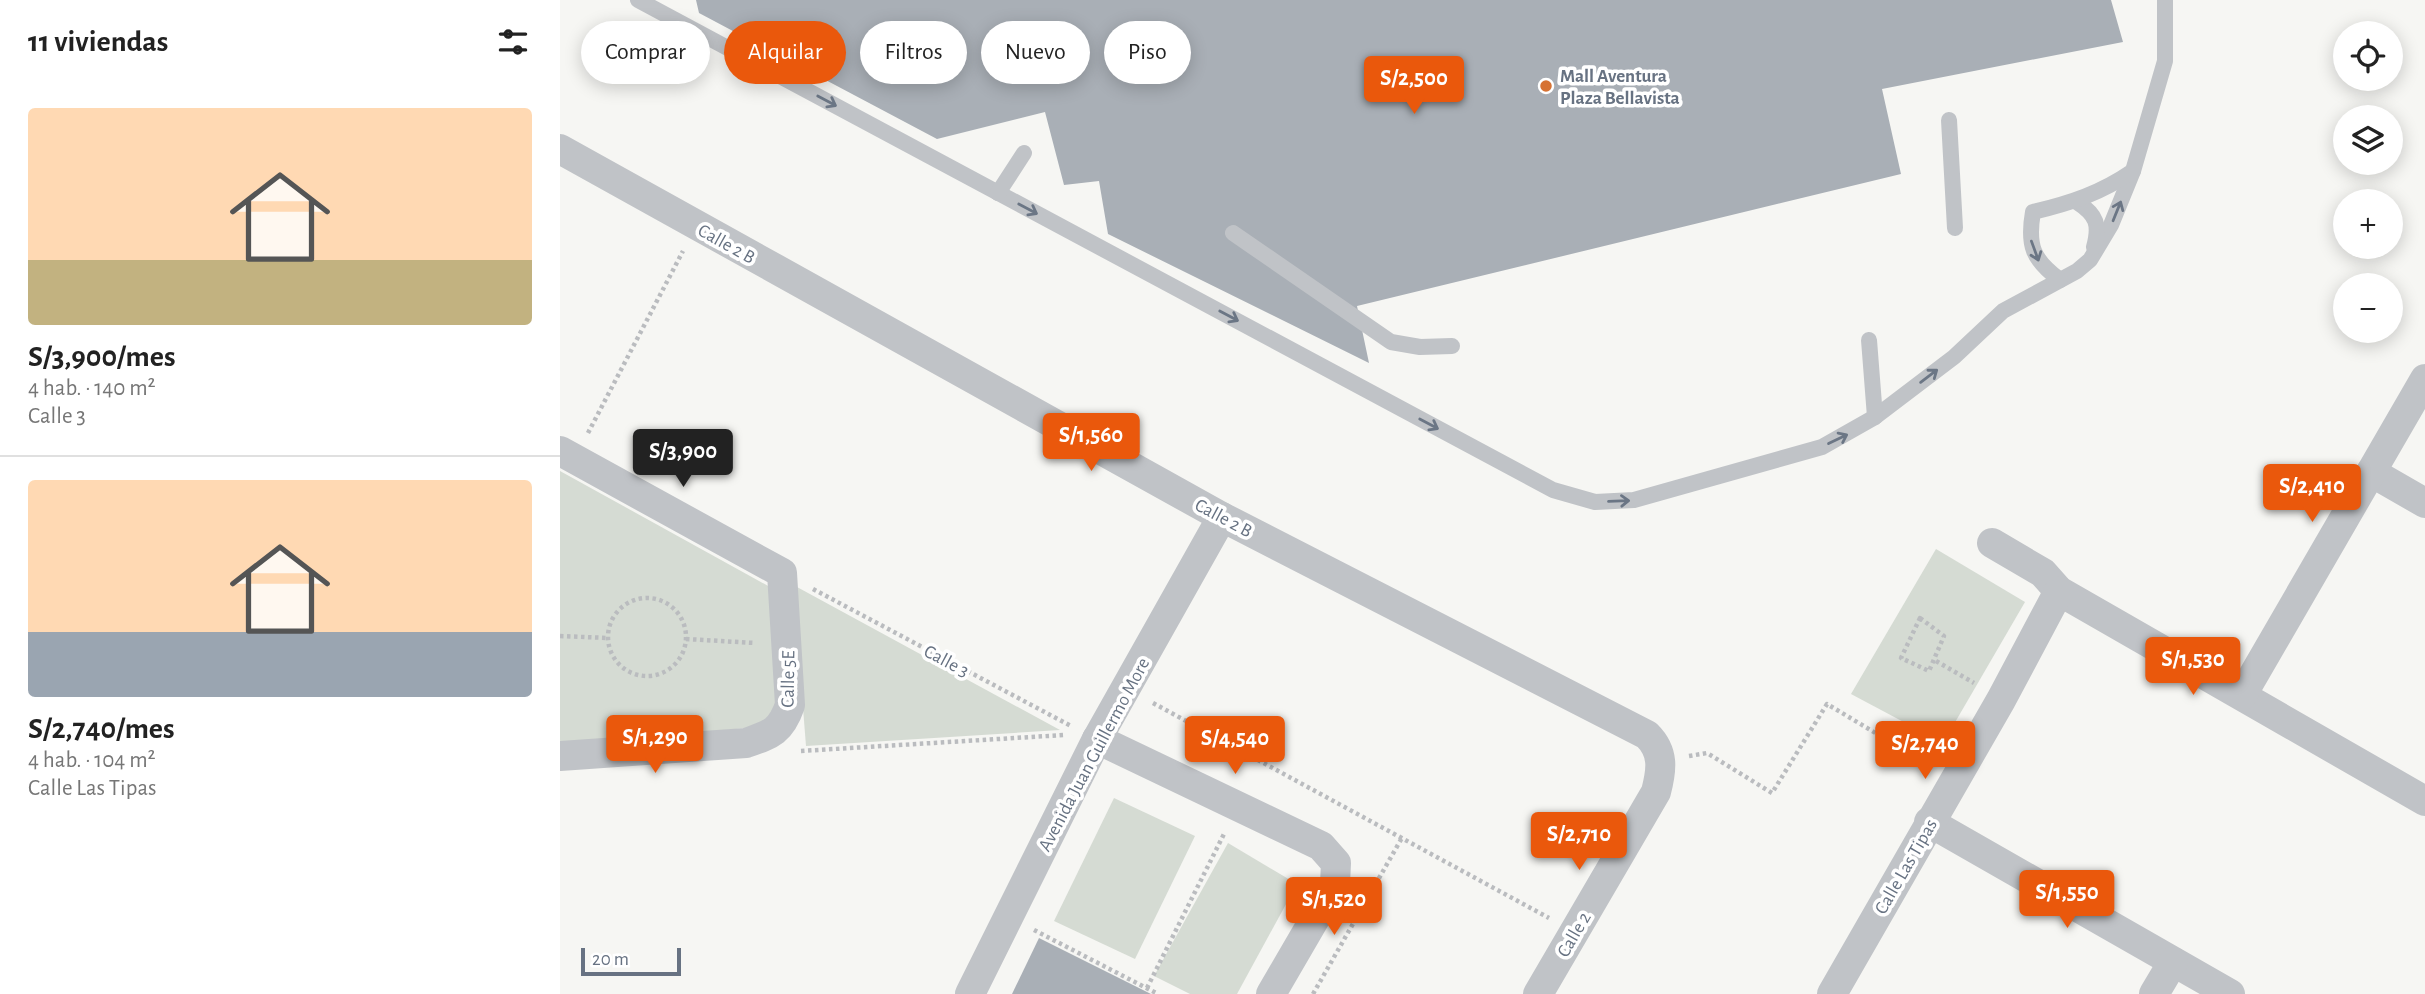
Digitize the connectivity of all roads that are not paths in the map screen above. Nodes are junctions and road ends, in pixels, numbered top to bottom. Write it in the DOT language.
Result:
graph roads {
  1 [pos="638,0"];
  2 [pos="2165,0"];
  3 [pos="1949,120"];
  4 [pos="560,149"];
  5 [pos="1024,153"];
  6 [pos="2133,171"];
  7 [pos="998,193"];
  8 [pos="2077,202"];
  9 [pos="1955,228"];
  10 [pos="1233,233"];
  11 [pos="2090,260"];
  12 [pos="2060,280"];
  13 [pos="1869,340"];
  14 [pos="1452,346"];
  15 [pos="2425,379"];
  16 [pos="1875,417"];
  17 [pos="567,455"];
  18 [pos="2371,472"];
  19 [pos="2425,502"];
  20 [pos="1222,517"];
  21 [pos="1992,543"];
  22 [pos="2059,590"];
  23 [pos="2242,695"];
  24 [pos="1084,732"];
  25 [pos="560,757"];
  26 [pos="1661,761"];
  27 [pos="2425,802"];
  28 [pos="1929,822"];
  29 [pos="2173,962"];
  30 [pos="970,994"];
  31 [pos="1271,994"];
  32 [pos="1538,994"];
  33 [pos="1832,994"];
  34 [pos="2154,994"];
  35 [pos="2230,994"];
  1 -- 7 [label="lane, one-way"];
  2 -- 6 [label="lane"];
  3 -- 9 [label="lane"];
  4 -- 20 [label="street, Calle 2 B"];
  5 -- 7 [label="lane"];
  6 -- 8 [label="lane"];
  11 -- 6 [label="lane, one-way"];
  7 -- 16 [label="lane, one-way"];
  8 -- 11 [label="lane"];
  8 -- 12 [label="lane, one-way"];
  10 -- 14 [label="lane"];
  11 -- 12 [label="lane"];
  16 -- 12 [label="lane, one-way"];
  13 -- 16 [label="lane"];
  15 -- 18 [label="street"];
  17 -- 25 [label="street, Calle 5E"];
  18 -- 19 [label="street"];
  18 -- 23 [label="street"];
  20 -- 24 [label="street, Avenida Juan Guillermo More"];
  20 -- 26 [label="street, Calle 2 B"];
  21 -- 22 [label="street"];
  22 -- 23 [label="street"];
  22 -- 28 [label="street, Calle Las Tipas"];
  23 -- 27 [label="street"];
  24 -- 30 [label="street, Avenida Juan Guillermo More"];
  24 -- 31 [label="street"];
  26 -- 32 [label="street, Calle 2"];
  28 -- 29 [label="street"];
  28 -- 33 [label="street, Calle Las Tipas"];
  29 -- 34 [label="street"];
  29 -- 35 [label="street"];
}
